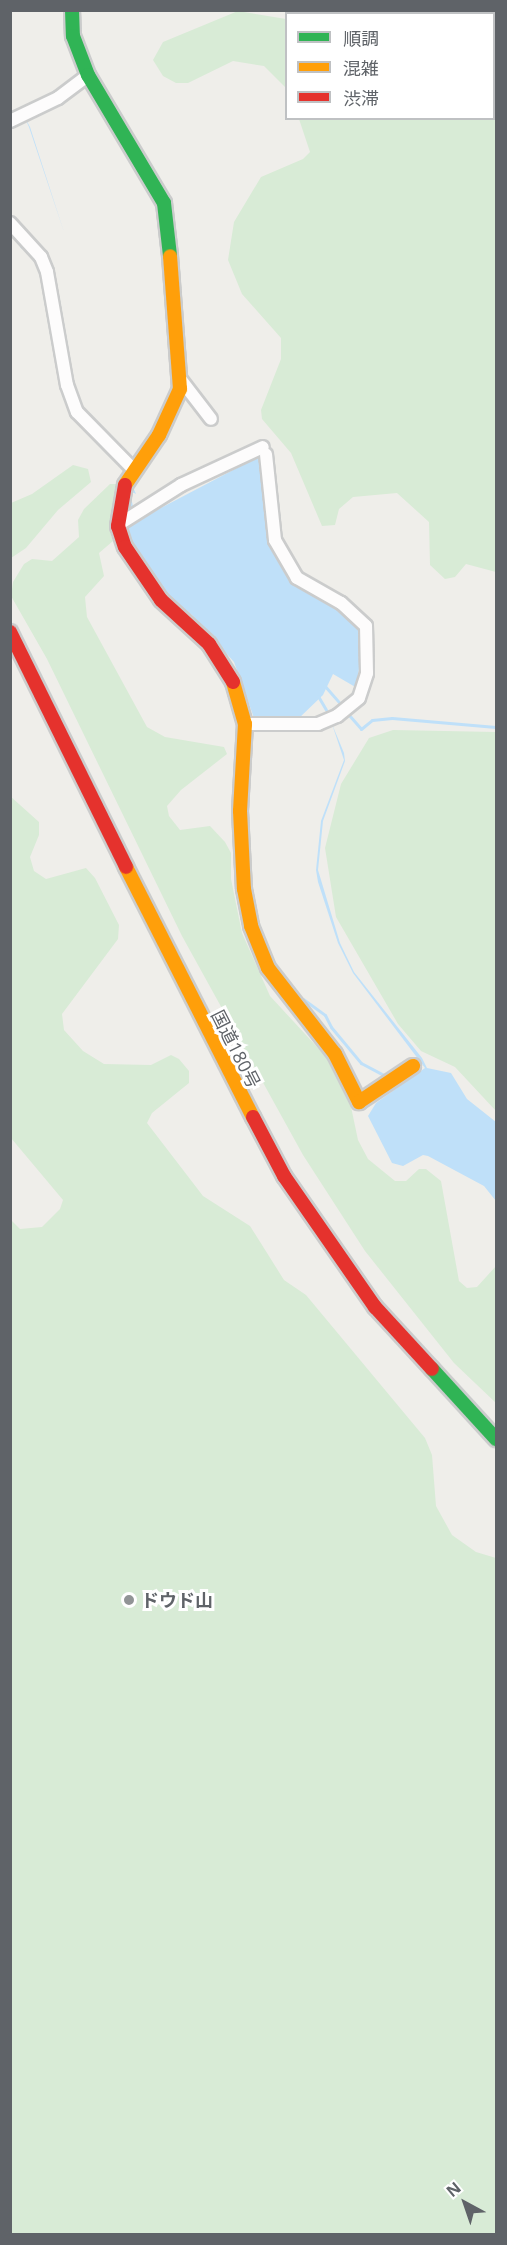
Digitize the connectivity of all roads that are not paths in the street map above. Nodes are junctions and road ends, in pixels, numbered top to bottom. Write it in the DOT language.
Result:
graph roads {
  1 [pos="72,10"];
  2 [pos="88,75"];
  3 [pos="10,121"];
  4 [pos="10,223"];
  5 [pos="181,380"];
  6 [pos="211,419"];
  7 [pos="132,468"];
  8 [pos="127,518"];
  9 [pos="10,632"];
  10 [pos="245,724"];
  11 [pos="413,1066"];
  12 [pos="496,1439"];
  1 -- 2 [label="main road"];
  2 -- 3 [label="street"];
  2 -- 5 [label="main road"];
  4 -- 7 [label="street"];
  5 -- 6 [label="street"];
  5 -- 7 [label="main road"];
  7 -- 8 [label="main road"];
  8 -- 10 [label="main road"];
  8 -- 10 [label="street"];
  9 -- 12 [label="main road, 国道180号"];
  10 -- 11 [label="main road"];
}
